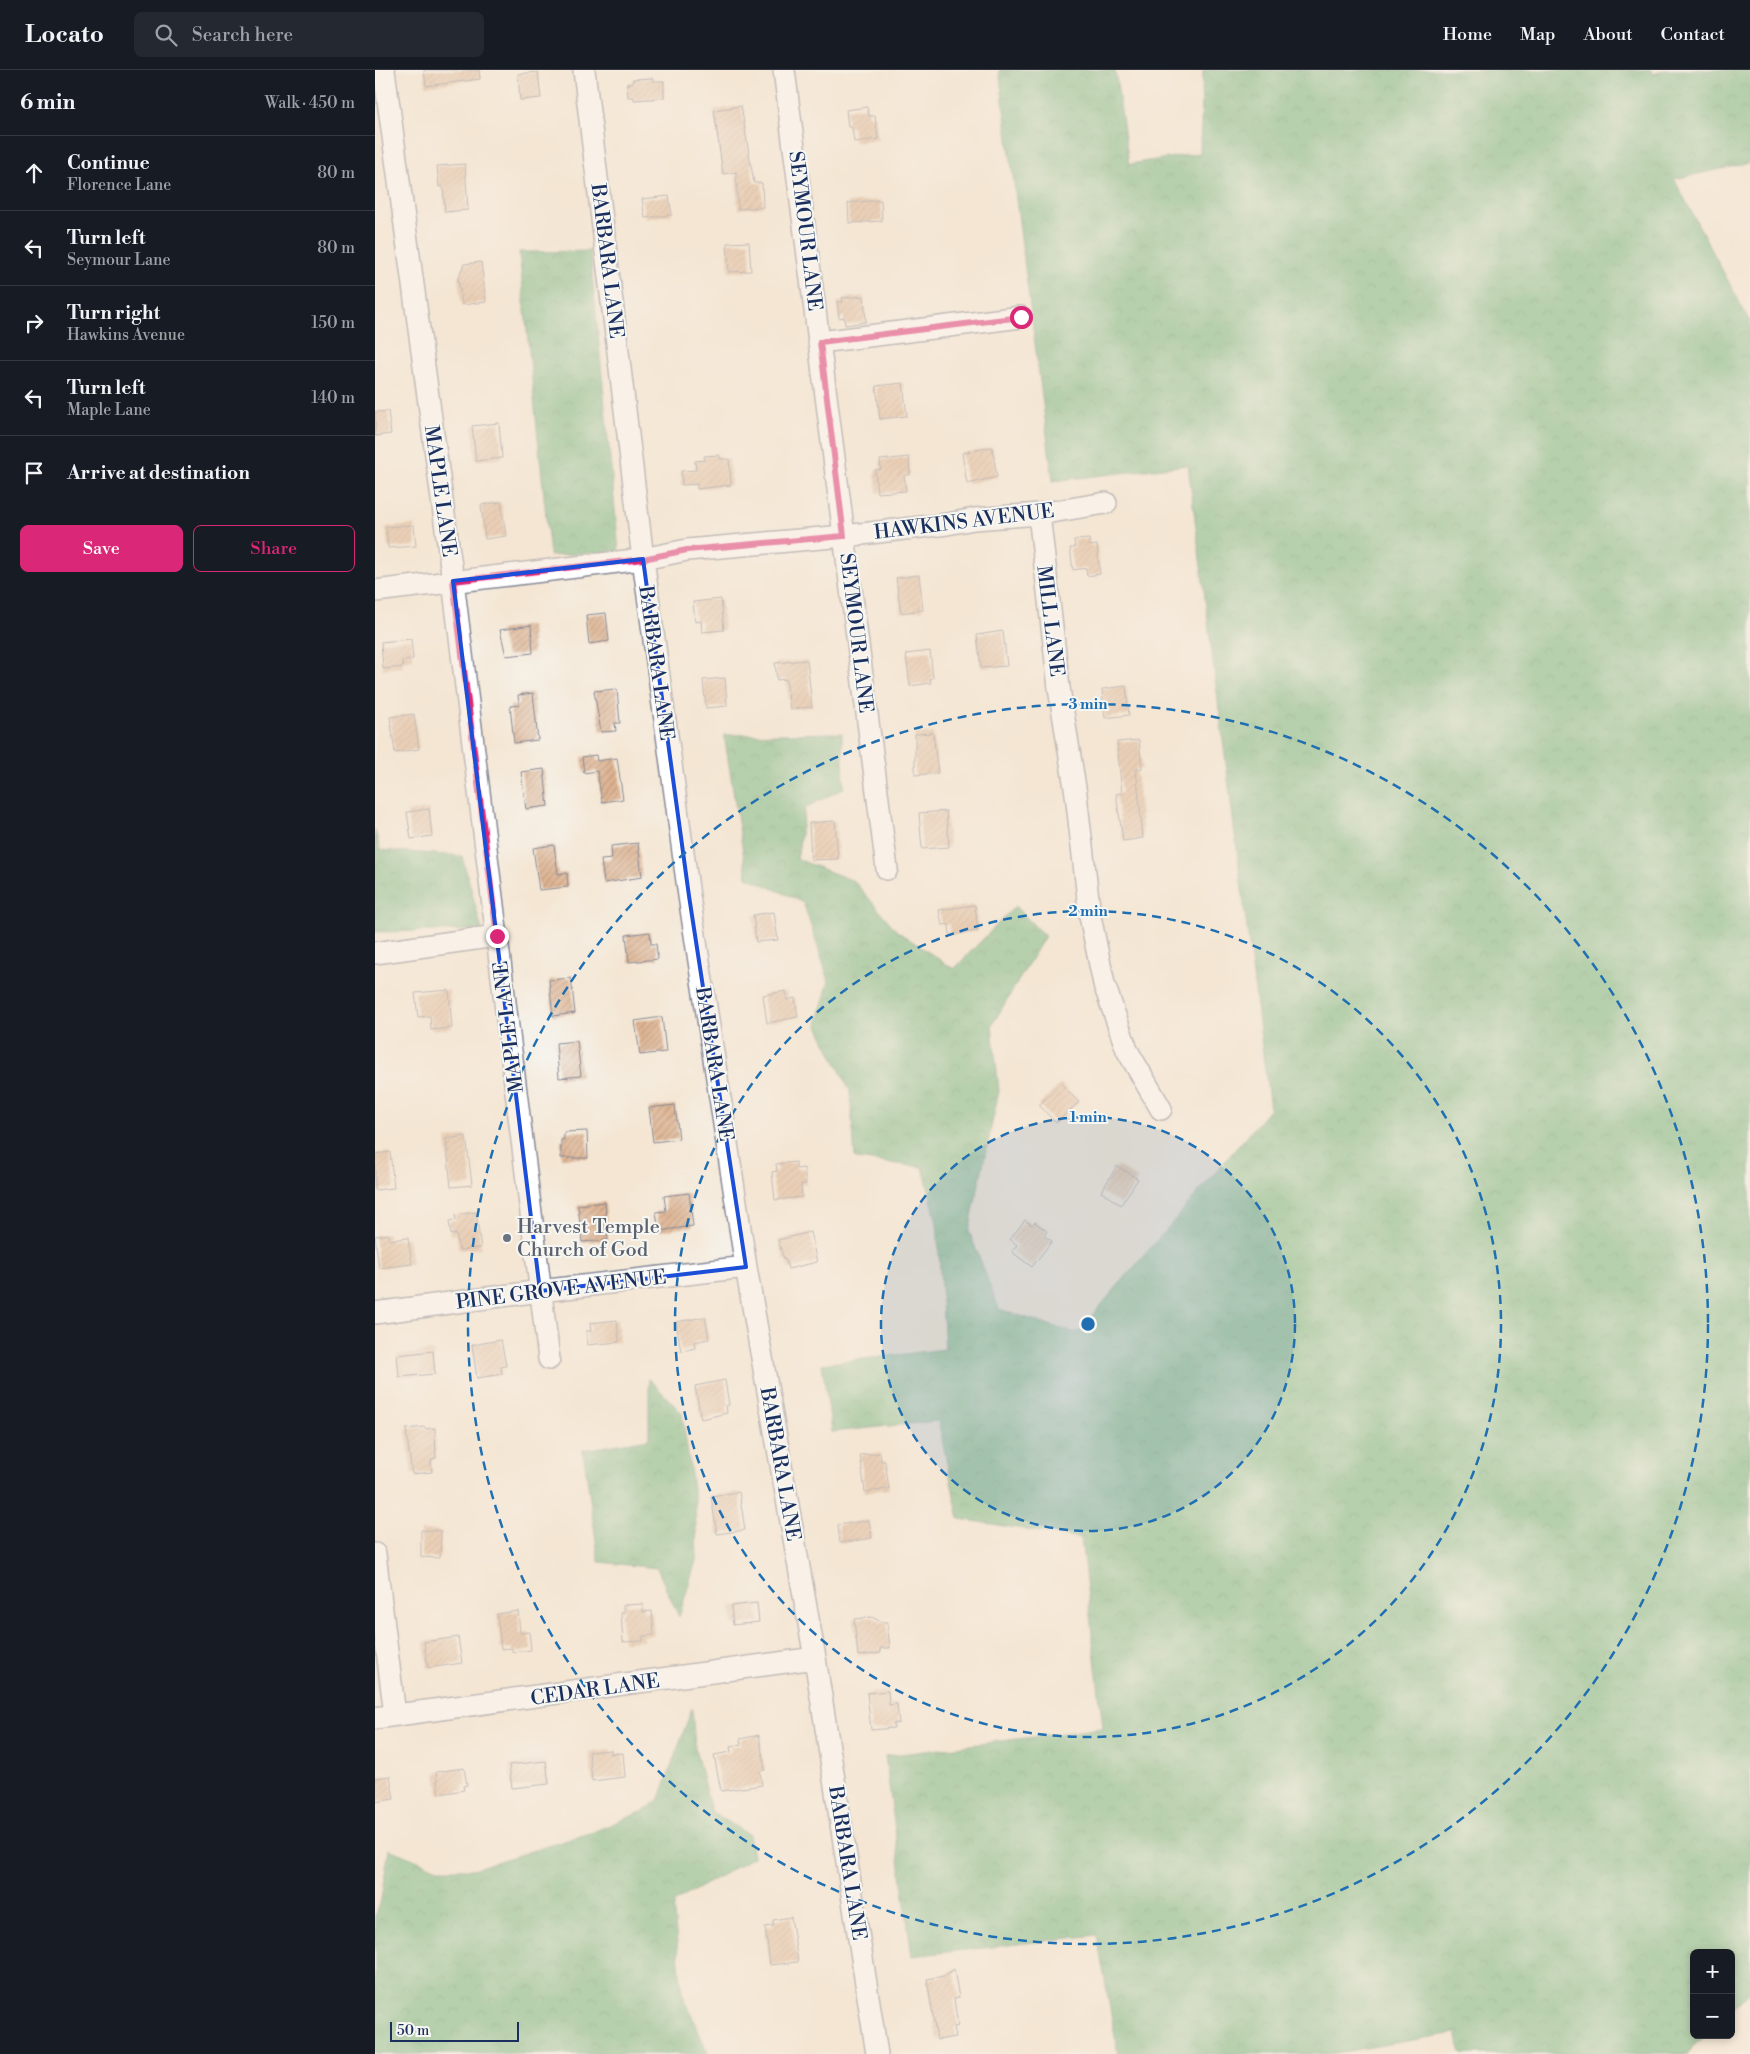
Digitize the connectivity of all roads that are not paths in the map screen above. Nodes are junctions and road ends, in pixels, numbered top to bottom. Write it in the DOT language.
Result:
graph roads {
  1 [pos="384,70"];
  2 [pos="583,70"];
  3 [pos="785,70"];
  4 [pos="1021,317"];
  5 [pos="820,342"];
  6 [pos="1106,503"];
  7 [pos="1039,514"];
  8 [pos="844,536"];
  9 [pos="643,559"];
  10 [pos="453,581"];
  11 [pos="375,591"];
  12 [pos="887,869"];
  13 [pos="497,936"];
  14 [pos="375,953"];
  15 [pos="1161,1109"];
  16 [pos="746,1267"];
  17 [pos="540,1291"];
  18 [pos="375,1313"];
  19 [pos="549,1359"];
  20 [pos="375,1554"];
  21 [pos="815,1658"];
  22 [pos="385,1717"];
  23 [pos="877,2054"];
  1 -- 10 [label="street, MAPLE LANE"];
  2 -- 9 [label="street, BARBARA LANE"];
  3 -- 5 [label="street, SEYMOUR LANE"];
  4 -- 5 [label="street"];
  5 -- 8 [label="street, SEYMOUR LANE"];
  6 -- 7 [label="street, HAWKINS AVENUE"];
  7 -- 8 [label="street, HAWKINS AVENUE"];
  7 -- 15 [label="street, MILL LANE"];
  8 -- 9 [label="street, HAWKINS AVENUE"];
  8 -- 12 [label="street, SEYMOUR LANE"];
  9 -- 10 [label="street, HAWKINS AVENUE"];
  9 -- 16 [label="street, BARBARA LANE"];
  10 -- 11 [label="street, HAWKINS AVENUE"];
  10 -- 13 [label="street, MAPLE LANE"];
  13 -- 14 [label="street"];
  13 -- 17 [label="street, MAPLE LANE"];
  16 -- 17 [label="street, PINE GROVE AVENUE"];
  16 -- 21 [label="street, BARBARA LANE"];
  17 -- 18 [label="street, PINE GROVE AVENUE"];
  17 -- 19 [label="street, MAPLE LANE"];
  20 -- 22 [label="street"];
  21 -- 22 [label="street, CEDAR LANE"];
  21 -- 23 [label="street, BARBARA LANE"];
}
